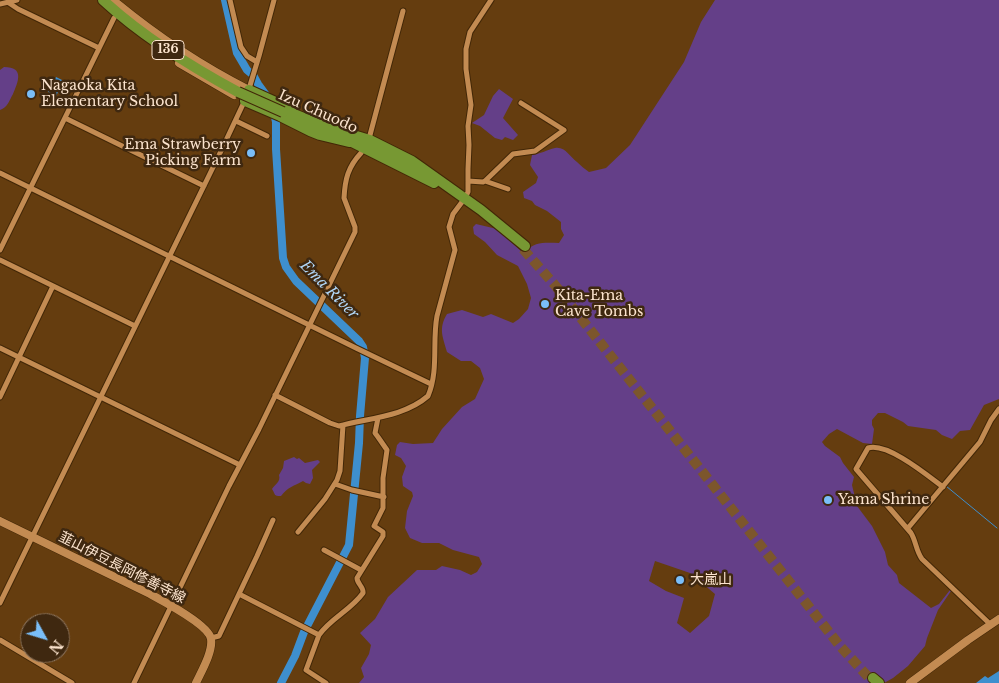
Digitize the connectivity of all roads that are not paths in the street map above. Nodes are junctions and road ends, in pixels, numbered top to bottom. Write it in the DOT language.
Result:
graph roads {
  1 [pos="17,0"];
  2 [pos="97,0"];
  3 [pos="103,0"];
  4 [pos="108,0"];
  5 [pos="113,0"];
  6 [pos="230,0"];
  7 [pos="274,0"];
  8 [pos="491,0"];
  9 [pos="9,2"];
  10 [pos="0,4"];
  11 [pos="403,11"];
  12 [pos="114,18"];
  13 [pos="99,48"];
  14 [pos="256,65"];
  15 [pos="247,89"];
  16 [pos="245,101"];
  17 [pos="521,103"];
  18 [pos="282,111"];
  19 [pos="65,118"];
  20 [pos="236,121"];
  21 [pos="370,134"];
  22 [pos="267,136"];
  23 [pos="358,145"];
  24 [pos="0,173"];
  25 [pos="468,181"];
  26 [pos="485,181"];
  27 [pos="204,186"];
  28 [pos="30,188"];
  29 [pos="508,189"];
  30 [pos="466,196"];
  31 [pos="462,202"];
  32 [pos="524,248"];
  33 [pos="0,250"];
  34 [pos="170,256"];
  35 [pos="0,260"];
  36 [pos="53,286"];
  37 [pos="309,324"];
  38 [pos="135,326"];
  39 [pos="0,348"];
  40 [pos="19,357"];
  41 [pos="431,384"];
  42 [pos="275,395"];
  43 [pos="0,397"];
  44 [pos="101,397"];
  45 [pos="999,408"];
  46 [pos="378,418"];
  47 [pos="343,425"];
  48 [pos="240,465"];
  49 [pos="336,484"];
  50 [pos="943,487"];
  51 [pos="384,497"];
  52 [pos="273,520"];
  53 [pos="0,521"];
  54 [pos="908,528"];
  55 [pos="298,532"];
  56 [pos="33,536"];
  57 [pos="324,550"];
  58 [pos="361,570"];
  59 [pos="239,594"];
  60 [pos="0,603"];
  61 [pos="172,605"];
  62 [pos="999,619"];
  63 [pos="991,625"];
  64 [pos="320,635"];
  65 [pos="211,638"];
  66 [pos="0,640"];
  67 [pos="72,683"];
  68 [pos="134,683"];
  69 [pos="196,683"];
  70 [pos="326,683"];
  71 [pos="910,683"];
  1 -- 9 [label="street"];
  2 -- 16 [label="main road"];
  3 -- 15 [label="highway, Izu Chuodo / 136"];
  4 -- 15 [label="highway, Izu Chuodo / 136"];
  5 -- 15 [label="main road"];
  6 -- 14 [label="street"];
  7 -- 14 [label="street"];
  8 -- 25 [label="street"];
  9 -- 10 [label="street"];
  9 -- 13 [label="street"];
  11 -- 21 [label="street"];
  12 -- 13 [label="street"];
  13 -- 19 [label="street"];
  14 -- 15 [label="street"];
  15 -- 16 [label="street"];
  15 -- 18 [label="highway, Izu Chuodo / 136, bridge"];
  15 -- 18 [label="highway, 136"];
  16 -- 18 [label="highway"];
  16 -- 20 [label="street"];
  17 -- 26 [label="street"];
  18 -- 23 [label="highway, Izu Chuodo / 136"];
  19 -- 27 [label="street"];
  19 -- 28 [label="street"];
  20 -- 22 [label="street"];
  20 -- 27 [label="street"];
  23 -- 32 [label="highway, Izu Chuodo / 136"];
  23 -- 37 [label="street"];
  24 -- 28 [label="street"];
  25 -- 26 [label="street"];
  25 -- 30 [label="street"];
  26 -- 29 [label="street"];
  27 -- 34 [label="street"];
  28 -- 33 [label="street"];
  28 -- 34 [label="street"];
  31 -- 41 [label="street"];
  34 -- 37 [label="street"];
  34 -- 38 [label="street"];
  35 -- 36 [label="street"];
  36 -- 38 [label="street"];
  36 -- 40 [label="street"];
  37 -- 41 [label="street"];
  37 -- 42 [label="street"];
  38 -- 44 [label="street"];
  39 -- 40 [label="street"];
  40 -- 43 [label="street"];
  40 -- 44 [label="street"];
  41 -- 46 [label="street"];
  42 -- 47 [label="street"];
  42 -- 48 [label="street"];
  44 -- 48 [label="street"];
  44 -- 56 [label="street"];
  45 -- 50 [label="street"];
  46 -- 47 [label="street"];
  46 -- 51 [label="street"];
  47 -- 49 [label="street"];
  48 -- 61 [label="street"];
  49 -- 51 [label="street"];
  49 -- 55 [label="street"];
  50 -- 54 [label="street"];
  50 -- 54 [label="street"];
  51 -- 58 [label="street"];
  52 -- 59 [label="street"];
  53 -- 56 [label="main road, 韮山伊豆長岡修善寺線"];
  54 -- 63 [label="street"];
  56 -- 60 [label="street"];
  56 -- 61 [label="main road, 韮山伊豆長岡修善寺線"];
  57 -- 58 [label="street"];
  58 -- 64 [label="street"];
  59 -- 64 [label="street"];
  59 -- 65 [label="street"];
  61 -- 65 [label="main road, 韮山伊豆長岡修善寺線"];
  61 -- 68 [label="street"];
  62 -- 63 [label="main road"];
  63 -- 71 [label="main road"];
  64 -- 70 [label="street"];
  65 -- 69 [label="main road"];
  66 -- 67 [label="street"];
}
